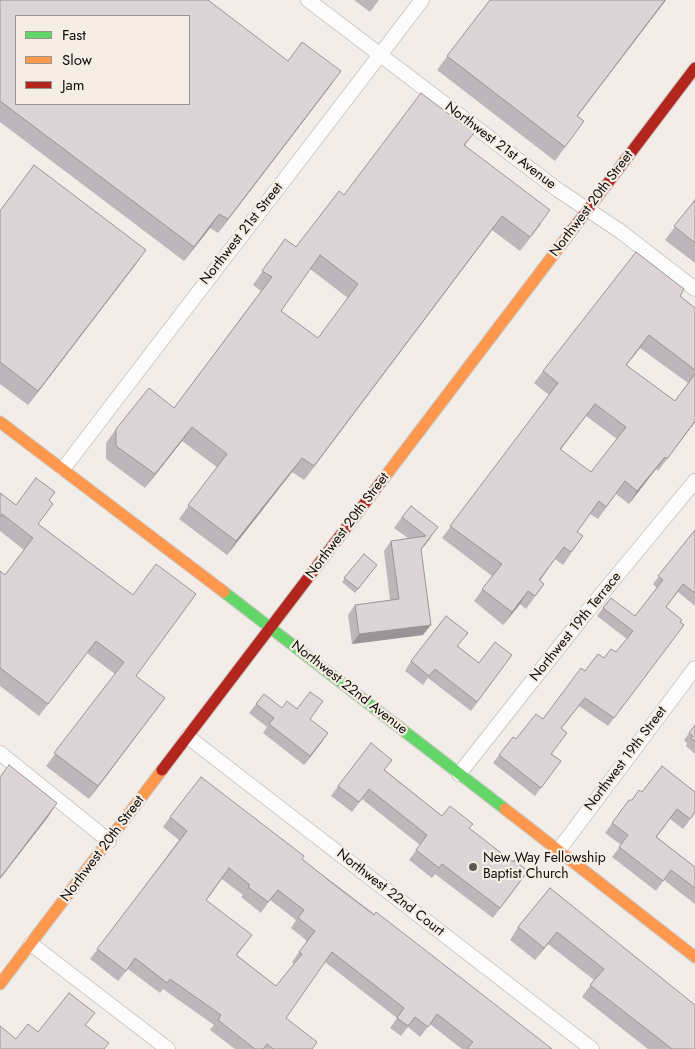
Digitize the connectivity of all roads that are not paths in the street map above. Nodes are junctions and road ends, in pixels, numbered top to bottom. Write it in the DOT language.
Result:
graph roads {
  1 [pos="308,0"];
  2 [pos="422,0"];
  3 [pos="380,56"];
  4 [pos="695,68"];
  5 [pos="588,210"];
  6 [pos="695,289"];
  7 [pos="0,422"];
  8 [pos="63,469"];
  9 [pos="695,481"];
  10 [pos="271,627"];
  11 [pos="695,668"];
  12 [pos="188,737"];
  13 [pos="0,753"];
  14 [pos="459,774"];
  15 [pos="109,841"];
  16 [pos="558,850"];
  17 [pos="31,944"];
  18 [pos="695,957"];
  19 [pos="0,984"];
  20 [pos="168,1049"];
  21 [pos="592,1049"];
  1 -- 3 [label="street, Northwest 21st Avenue"];
  2 -- 3 [label="street, Northwest 21st Street"];
  3 -- 5 [label="street, Northwest 21st Avenue"];
  3 -- 8 [label="street, Northwest 21st Street"];
  4 -- 5 [label="main road, Northwest 20th Street"];
  5 -- 6 [label="street, Northwest 21st Avenue"];
  5 -- 10 [label="main road, Northwest 20th Street"];
  7 -- 8 [label="main road, Northwest 22nd Avenue"];
  8 -- 10 [label="main road, Northwest 22nd Avenue"];
  9 -- 14 [label="street, Northwest 19th Terrace"];
  10 -- 12 [label="main road, Northwest 20th Street"];
  10 -- 14 [label="main road, Northwest 22nd Avenue"];
  11 -- 16 [label="street, Northwest 19th Street"];
  12 -- 15 [label="main road, Northwest 20th Street"];
  12 -- 21 [label="street, Northwest 22nd Court"];
  13 -- 15 [label="street"];
  14 -- 16 [label="main road, Northwest 22nd Avenue"];
  15 -- 17 [label="main road, Northwest 20th Street"];
  16 -- 18 [label="main road, Northwest 22nd Avenue"];
  17 -- 19 [label="main road, Northwest 20th Street"];
  17 -- 20 [label="street"];
}
